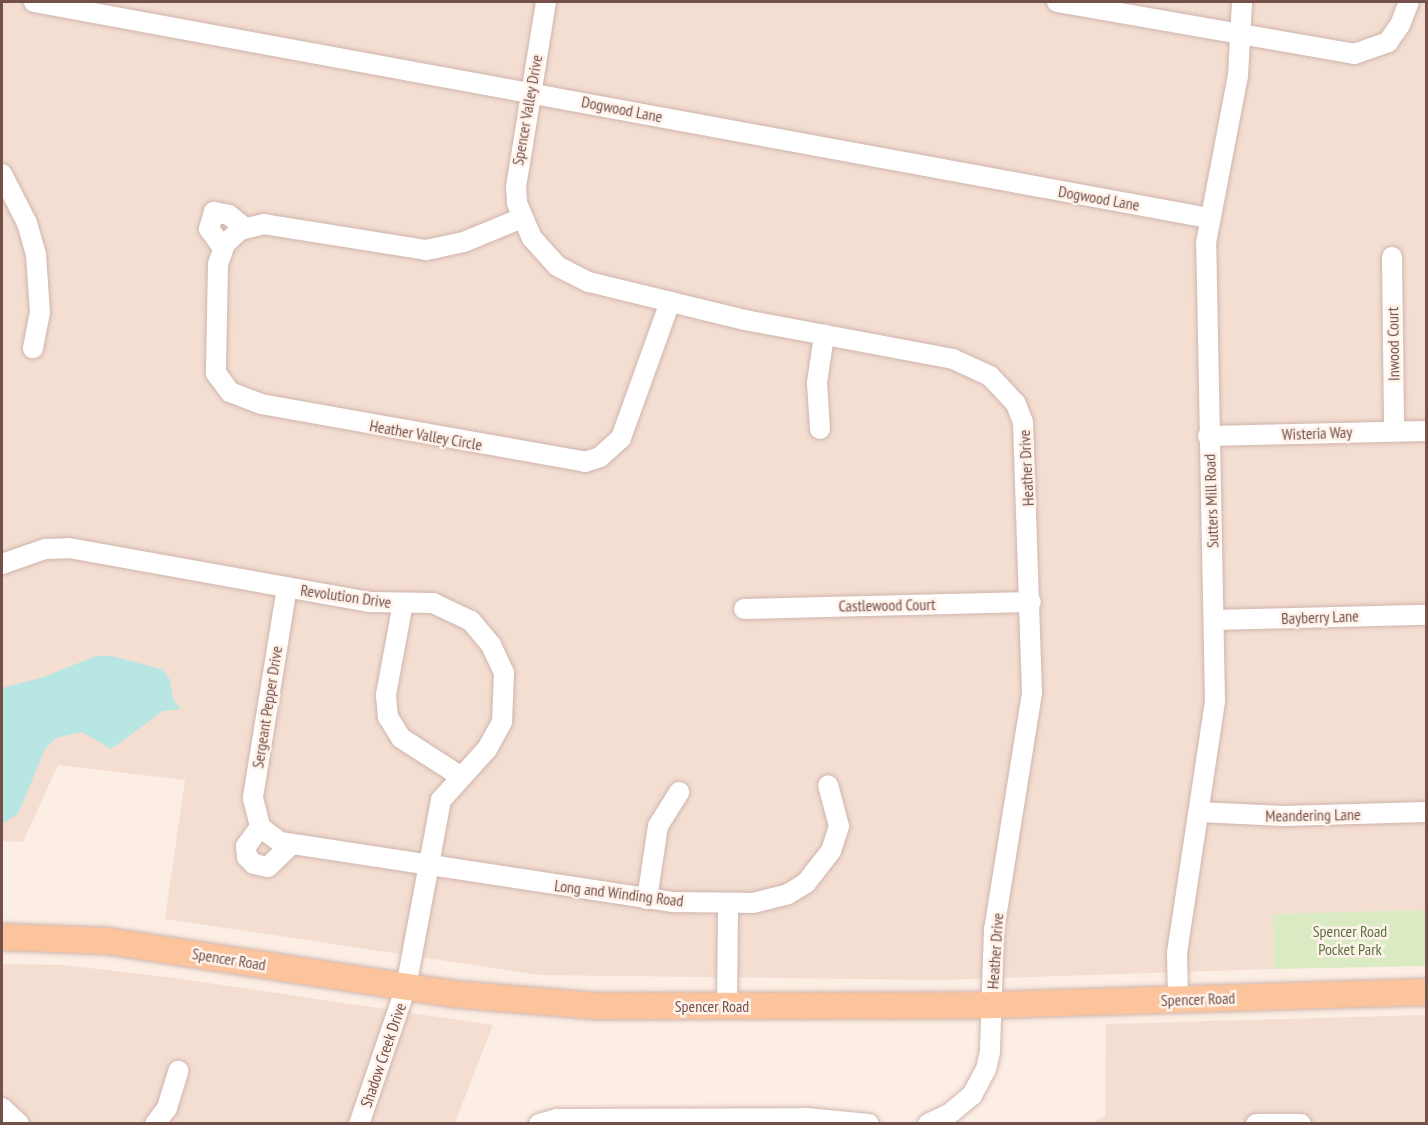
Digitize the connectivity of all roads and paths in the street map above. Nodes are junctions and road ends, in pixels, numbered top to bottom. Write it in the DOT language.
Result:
graph roads {
  1 [pos="34,2"];
  2 [pos="546,2"];
  3 [pos="1057,2"];
  4 [pos="1242,2"];
  5 [pos="1409,2"];
  6 [pos="1242,35"];
  7 [pos="530,91"];
  8 [pos="2,174"];
  9 [pos="522,218"];
  10 [pos="1209,218"];
  11 [pos="245,228"];
  12 [pos="223,248"];
  13 [pos="1392,257"];
  14 [pos="670,302"];
  15 [pos="824,335"];
  16 [pos="33,348"];
  17 [pos="820,429"];
  18 [pos="1394,431"];
  19 [pos="1426,431"];
  20 [pos="1209,436"];
  21 [pos="2,564"];
  22 [pos="287,587"];
  23 [pos="1031,602"];
  24 [pos="403,603"];
  25 [pos="744,609"];
  26 [pos="1426,615"];
  27 [pos="1214,620"];
  28 [pos="460,776"];
  29 [pos="828,785"];
  30 [pos="679,792"];
  31 [pos="1199,812"];
  32 [pos="1426,812"];
  33 [pos="260,827"];
  34 [pos="291,845"];
  35 [pos="428,868"];
  36 [pos="646,899"];
  37 [pos="728,903"];
  38 [pos="2,937"];
  39 [pos="406,987"];
  40 [pos="1426,992"];
  41 [pos="1178,1000"];
  42 [pos="991,1005"];
  43 [pos="727,1006"];
  44 [pos="178,1071"];
  45 [pos="2,1108"];
  46 [pos="19,1124"];
  47 [pos="155,1124"];
  48 [pos="359,1124"];
  49 [pos="539,1124"];
  50 [pos="869,1124"];
  51 [pos="928,1124"];
  52 [pos="1256,1124"];
  53 [pos="1301,1124"];
  1 -- 7 [label="street, Dogwood Lane"];
  2 -- 7 [label="street, Spencer Valley Drive"];
  3 -- 6 [label="street"];
  4 -- 6 [label="street, Sutters Mill Road"];
  5 -- 6 [label="street"];
  6 -- 10 [label="street, Sutters Mill Road"];
  7 -- 9 [label="street, Spencer Valley Drive"];
  7 -- 10 [label="street, Dogwood Lane"];
  8 -- 16 [label="street"];
  9 -- 11 [label="street"];
  9 -- 14 [label="street, Heather Drive"];
  10 -- 20 [label="street, Sutters Mill Road"];
  11 -- 12 [label="street"];
  11 -- 12 [label="street"];
  12 -- 14 [label="street, Heather Valley Circle"];
  13 -- 18 [label="street, Inwood Court"];
  14 -- 15 [label="street, Heather Drive"];
  15 -- 17 [label="street"];
  15 -- 23 [label="street, Heather Drive"];
  18 -- 19 [label="street, Wisteria Way"];
  18 -- 20 [label="street, Wisteria Way"];
  20 -- 27 [label="street, Sutters Mill Road"];
  21 -- 22 [label="street, Revolution Drive"];
  22 -- 24 [label="street, Revolution Drive"];
  22 -- 33 [label="street, Sergeant Pepper Drive"];
  23 -- 25 [label="street, Castlewood Court"];
  23 -- 42 [label="street, Heather Drive"];
  24 -- 28 [label="street"];
  24 -- 28 [label="street, Revolution Drive"];
  26 -- 27 [label="street, Bayberry Lane"];
  27 -- 31 [label="street, Sutters Mill Road"];
  28 -- 35 [label="street, Revolution Drive"];
  29 -- 37 [label="street, Long and Winding Road"];
  30 -- 36 [label="street"];
  31 -- 32 [label="street, Meandering Lane"];
  31 -- 41 [label="street, Sutters Mill Road"];
  33 -- 34 [label="street"];
  33 -- 34 [label="street"];
  34 -- 35 [label="street"];
  35 -- 36 [label="street, Long and Winding Road"];
  35 -- 39 [label="street, Revolution Drive"];
  36 -- 37 [label="street, Long and Winding Road"];
  37 -- 43 [label="street"];
  38 -- 39 [label="main road, Spencer Road"];
  39 -- 43 [label="main road, Spencer Road"];
  39 -- 48 [label="street, Shadow Creek Drive"];
  40 -- 41 [label="main road, Spencer Road"];
  41 -- 42 [label="main road, Spencer Road"];
  42 -- 43 [label="main road, Spencer Road"];
  42 -- 51 [label="street, Heather Drive"];
  44 -- 47 [label="street"];
  45 -- 46 [label="street"];
  49 -- 50 [label="street"];
  52 -- 53 [label="street"];
}
